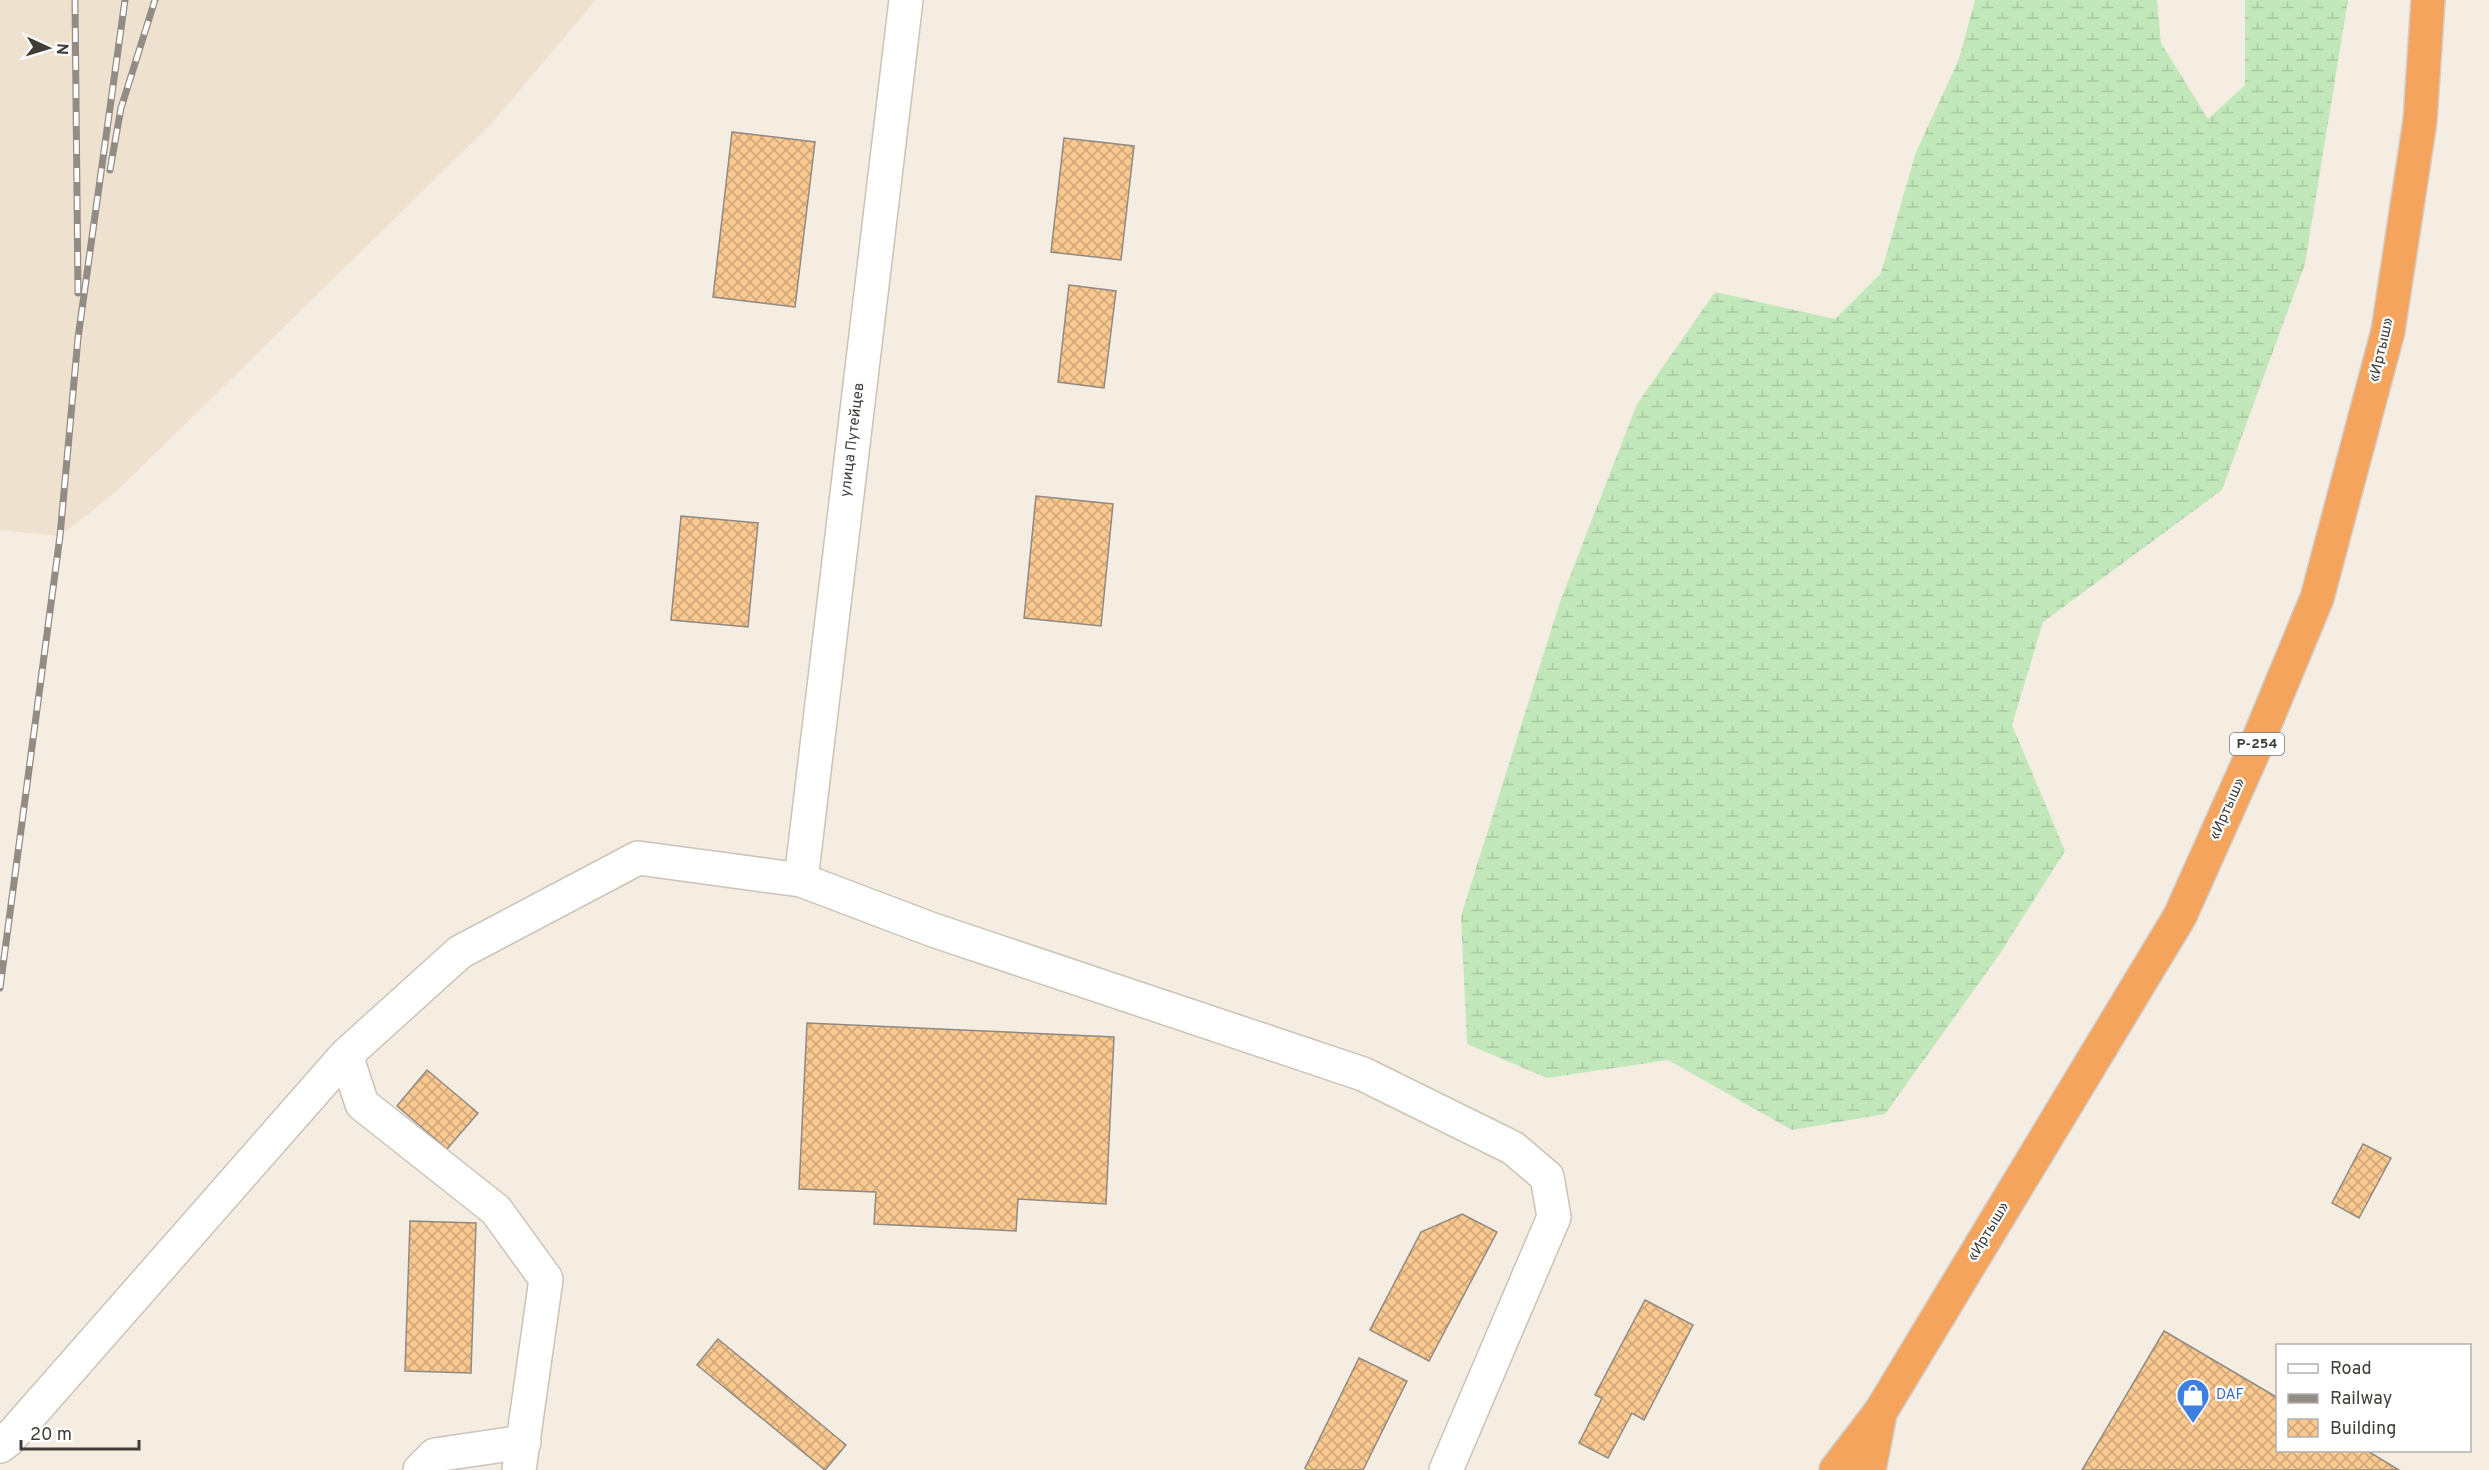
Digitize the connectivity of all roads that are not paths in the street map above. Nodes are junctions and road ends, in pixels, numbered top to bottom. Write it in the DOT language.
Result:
graph roads {
  1 [pos="906,0"];
  2 [pos="2428,0"];
  3 [pos="801,880"];
  4 [pos="346,1055"];
  5 [pos="1881,1411"];
  6 [pos="0,1446"];
  7 [pos="521,1456"];
  8 [pos="420,1470"];
  9 [pos="1446,1470"];
  10 [pos="1836,1470"];
  11 [pos="1869,1470"];
  1 -- 3 [label="street, улица Путейцев"];
  2 -- 5 [label="highway, «Иртыш» / Р-254"];
  3 -- 4 [label="street"];
  3 -- 9 [label="street"];
  4 -- 6 [label="street"];
  4 -- 7 [label="street"];
  5 -- 10 [label="highway"];
  5 -- 11 [label="highway"];
  7 -- 8 [label="street"];
}
